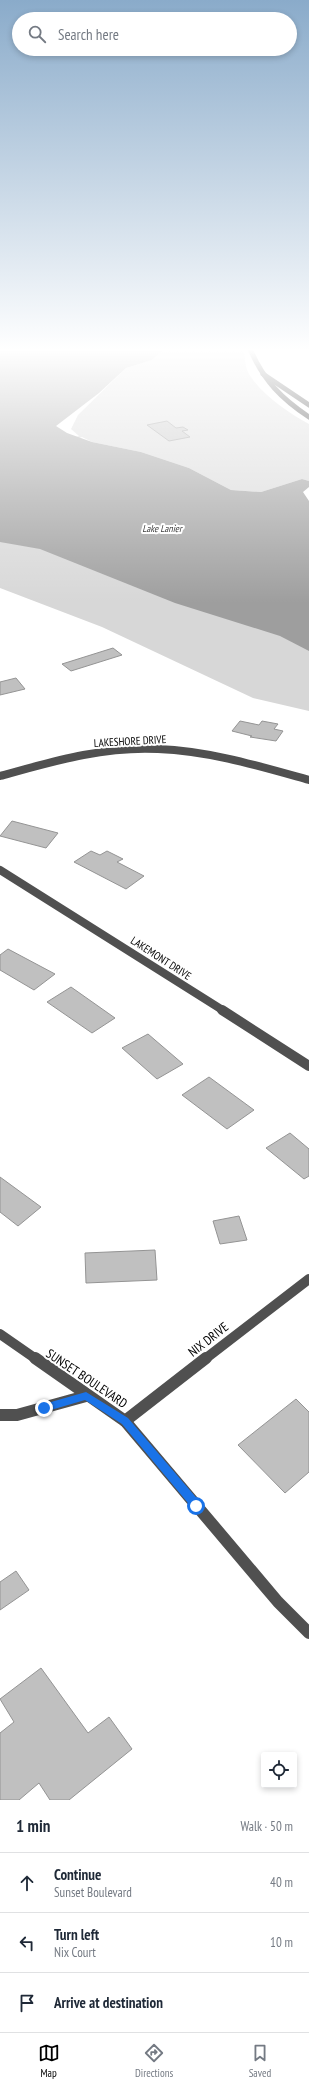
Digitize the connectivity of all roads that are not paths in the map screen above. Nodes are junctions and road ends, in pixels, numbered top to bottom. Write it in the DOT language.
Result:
graph roads {
  1 [pos="0,776"];
  2 [pos="309,780"];
  3 [pos="0,870"];
  4 [pos="309,1066"];
  5 [pos="309,1279"];
  6 [pos="0,1334"];
  7 [pos="86,1396"];
  8 [pos="0,1415"];
  9 [pos="125,1421"];
  10 [pos="309,1634"];
  1 -- 2 [label="street, LAKESHORE DRIVE"];
  3 -- 4 [label="street, LAKEMONT DRIVE"];
  5 -- 9 [label="street, NIX DRIVE"];
  6 -- 7 [label="street, SUNSET BOULEVARD"];
  7 -- 8 [label="street"];
  7 -- 9 [label="street, SUNSET BOULEVARD"];
  9 -- 10 [label="street, SUNSET BOULEVARD"];
}
